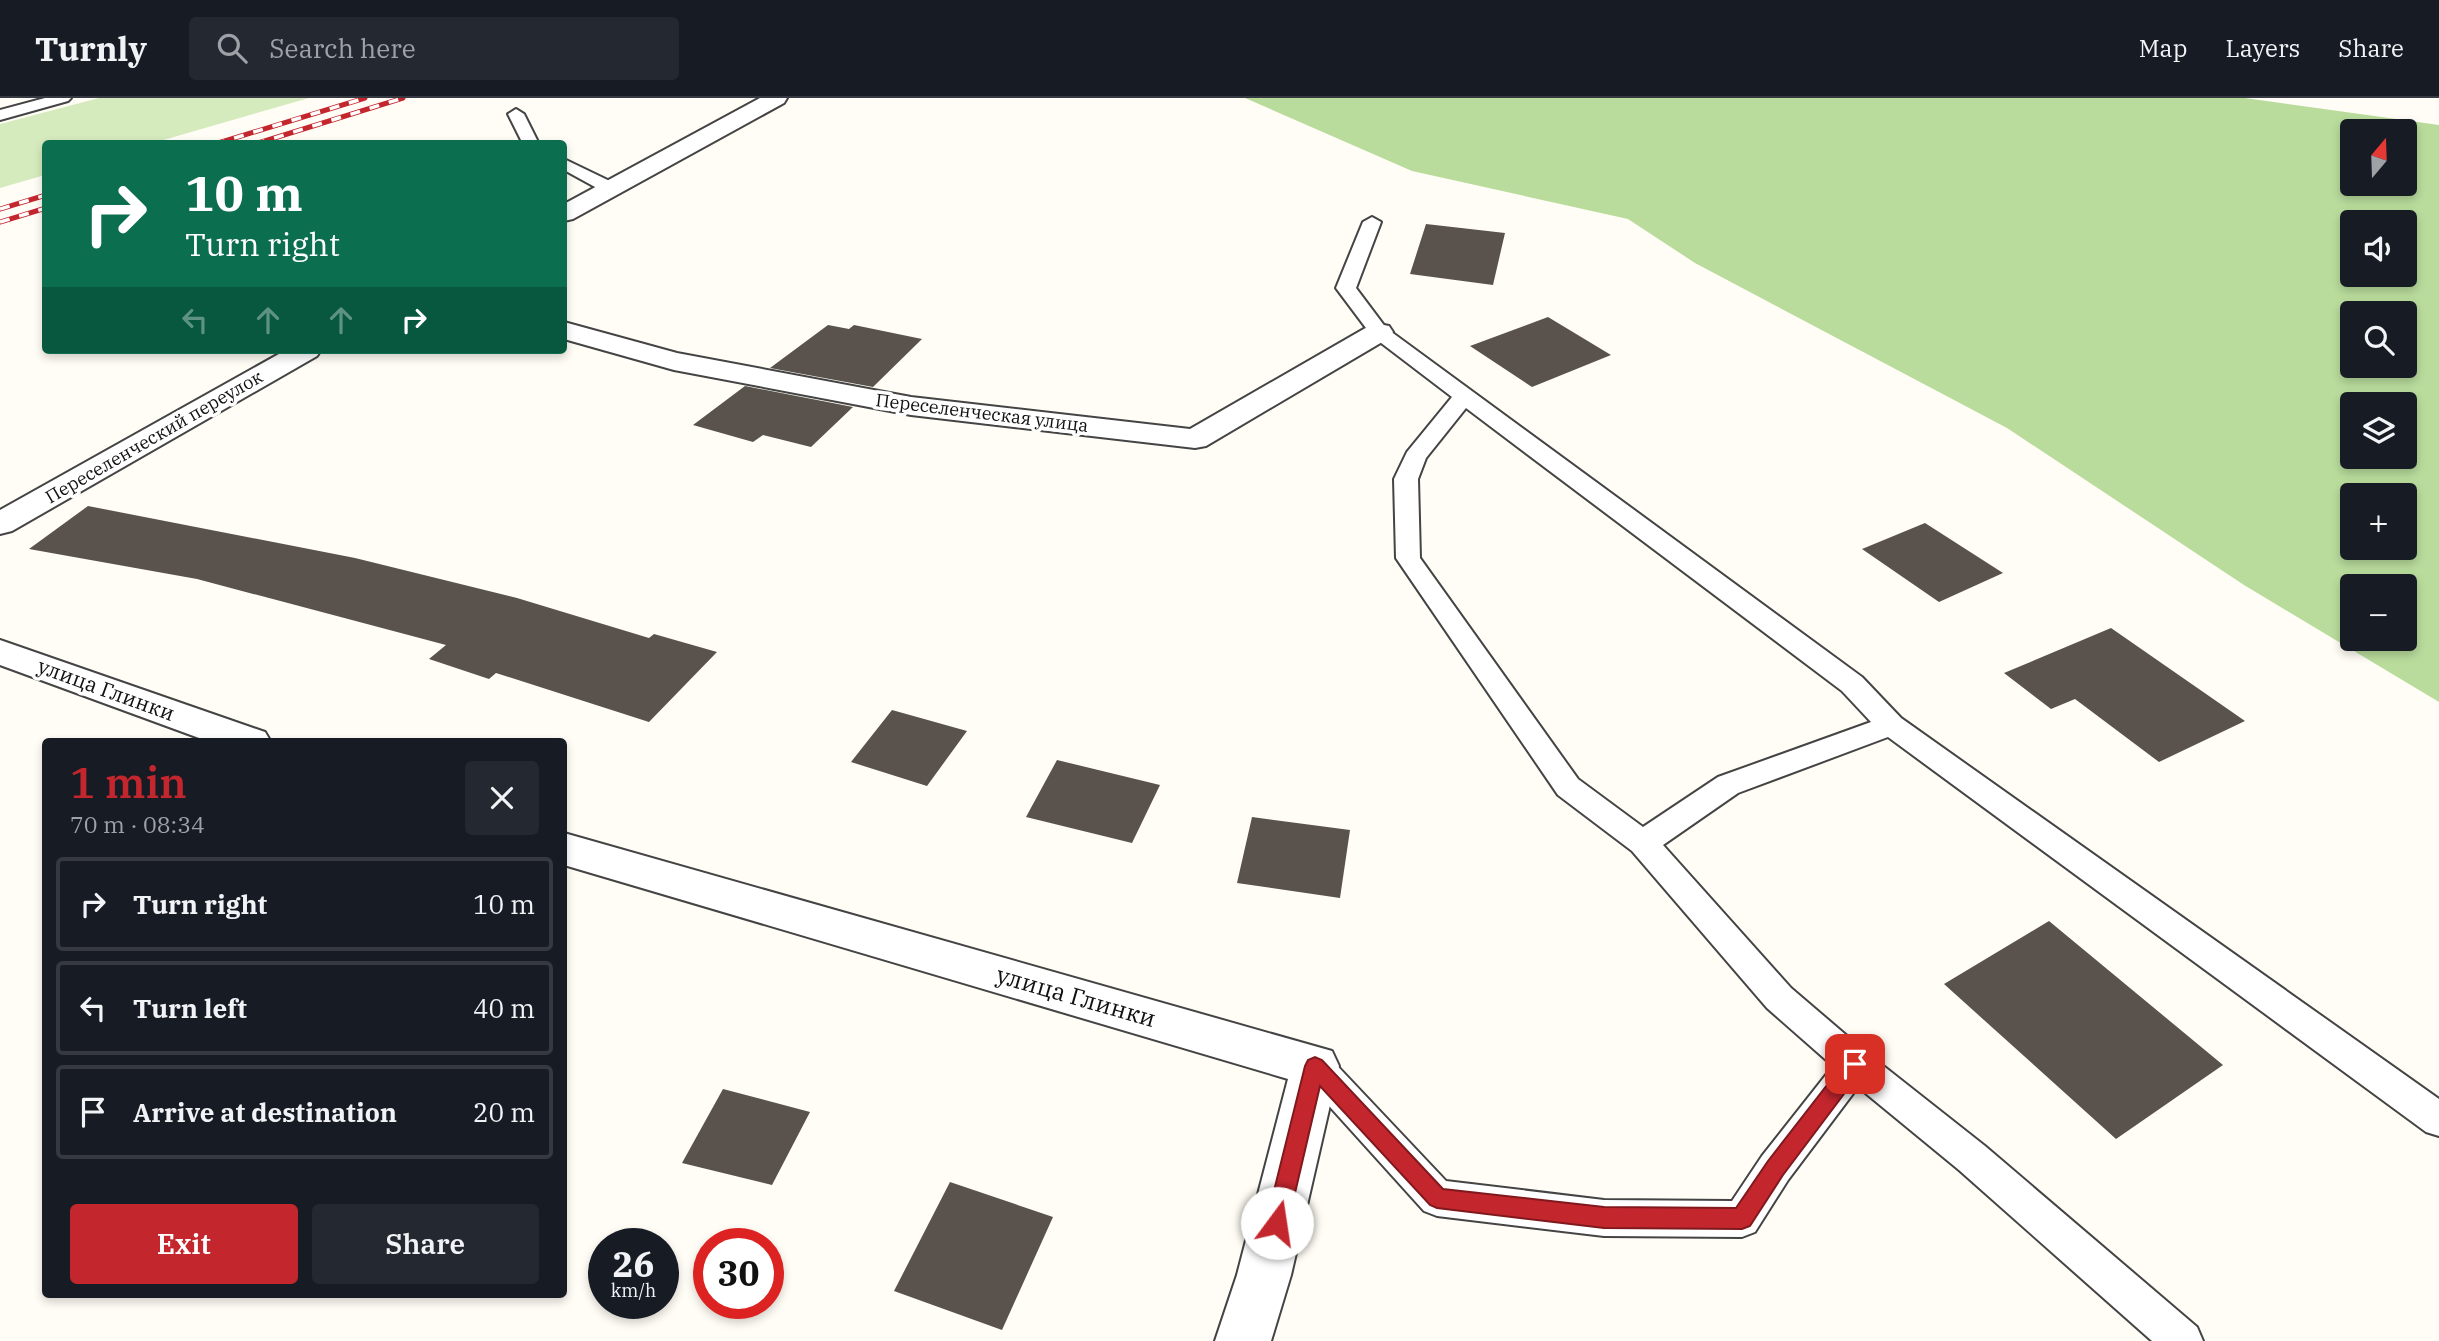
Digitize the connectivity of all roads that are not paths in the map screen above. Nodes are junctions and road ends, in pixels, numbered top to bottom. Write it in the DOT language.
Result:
graph roads {
  1 [pos="63,98"];
  2 [pos="776,98"];
  3 [pos="516,114"];
  4 [pos="0,115"];
  5 [pos="529,140"];
  6 [pos="567,166"];
  7 [pos="612,189"];
  8 [pos="567,212"];
  9 [pos="1372,222"];
  10 [pos="567,331"];
  11 [pos="1380,332"];
  12 [pos="300,354"];
  13 [pos="1466,394"];
  14 [pos="0,524"];
  15 [pos="0,652"];
  16 [pos="1891,725"];
  17 [pos="240,738"];
  18 [pos="1643,843"];
  19 [pos="567,850"];
  20 [pos="1855,1064"];
  21 [pos="1315,1066"];
  22 [pos="2439,1120"];
  23 [pos="1243,1341"];
  24 [pos="2183,1341"];
  1 -- 4 [label="lane"];
  2 -- 7 [label="street"];
  3 -- 5 [label="lane"];
  6 -- 7 [label="lane"];
  7 -- 8 [label="street"];
  9 -- 11 [label="lane"];
  10 -- 11 [label="street, Переселенческая улица"];
  11 -- 13 [label="lane"];
  12 -- 14 [label="street, Переселенческий переулок"];
  13 -- 16 [label="lane"];
  13 -- 18 [label="lane"];
  15 -- 17 [label="street, улица Глинки"];
  16 -- 18 [label="lane"];
  16 -- 22 [label="lane"];
  18 -- 20 [label="lane"];
  19 -- 21 [label="street, улица Глинки"];
  20 -- 21 [label="lane"];
  20 -- 24 [label="lane"];
  21 -- 23 [label="street"];
}
